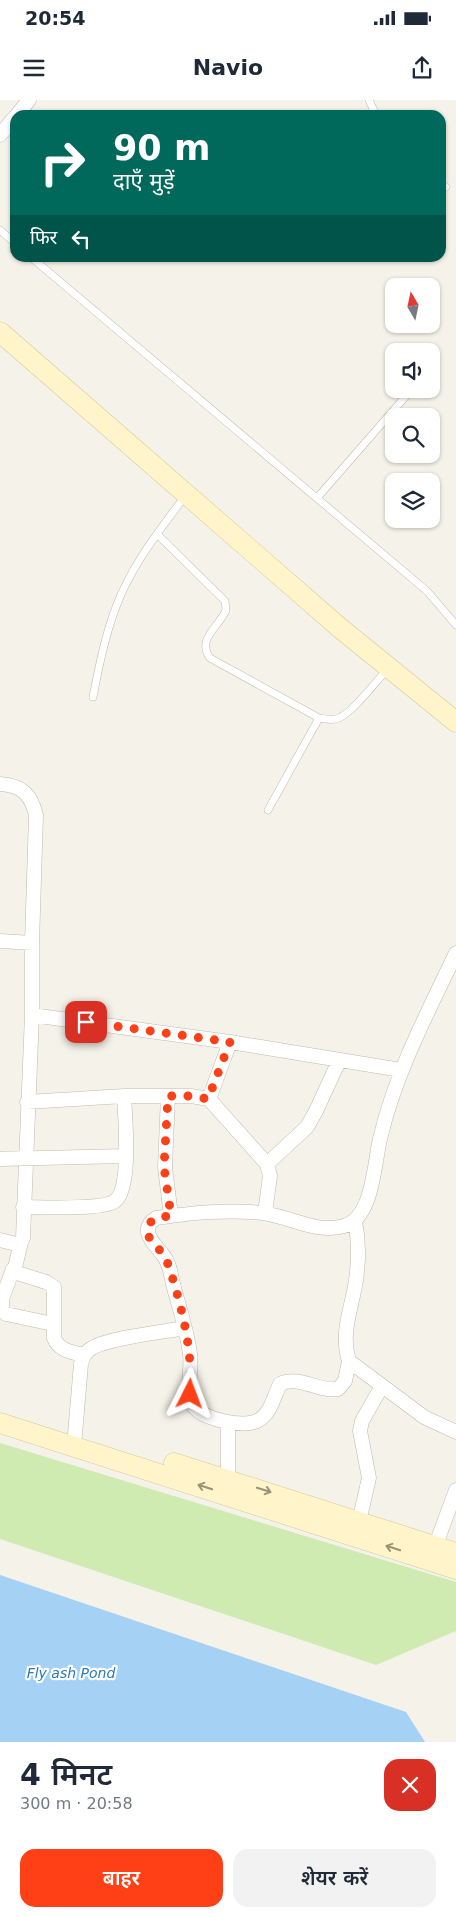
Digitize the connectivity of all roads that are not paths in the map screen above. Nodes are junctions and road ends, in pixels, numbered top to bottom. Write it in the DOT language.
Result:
graph roads {
  1 [pos="29,100"];
  2 [pos="21,110"];
  3 [pos="10,123"];
  4 [pos="0,135"];
  5 [pos="0,230"];
  6 [pos="10,239"];
  7 [pos="37,262"];
  8 [pos="0,332"];
  9 [pos="404,398"];
  10 [pos="186,494"];
  11 [pos="317,498"];
  12 [pos="158,534"];
  13 [pos="456,625"];
  14 [pos="388,668"];
  15 [pos="93,697"];
  16 [pos="320,718"];
  17 [pos="456,722"];
  18 [pos="0,784"];
  19 [pos="268,810"];
  20 [pos="0,941"];
  21 [pos="32,942"];
  22 [pos="456,953"];
  23 [pos="32,1015"];
  24 [pos="230,1042"];
  25 [pos="339,1061"];
  26 [pos="401,1070"];
  27 [pos="124,1096"];
  28 [pos="168,1096"];
  29 [pos="208,1099"];
  30 [pos="27,1102"];
  31 [pos="125,1156"];
  32 [pos="26,1158"];
  33 [pos="0,1159"];
  34 [pos="267,1164"];
  35 [pos="24,1207"];
  36 [pos="265,1213"];
  37 [pos="171,1216"];
  38 [pos="356,1221"];
  39 [pos="0,1240"];
  40 [pos="21,1242"];
  41 [pos="14,1269"];
  42 [pos="53,1324"];
  43 [pos="185,1328"];
  44 [pos="84,1355"];
  45 [pos="350,1361"];
  46 [pos="382,1386"];
  47 [pos="0,1408"];
  48 [pos="0,1422"];
  49 [pos="228,1423"];
  50 [pos="456,1432"];
  51 [pos="75,1439"];
  52 [pos="228,1487"];
  53 [pos="456,1490"];
  54 [pos="358,1528"];
  55 [pos="432,1553"];
  56 [pos="456,1553"];
  57 [pos="456,1569"];
  1 -- 2 [label="street"];
  3 -- 4 [label="street"];
  5 -- 6 [label="lane"];
  7 -- 11 [label="lane"];
  8 -- 10 [label="street"];
  9 -- 11 [label="lane"];
  10 -- 12 [label="lane"];
  10 -- 14 [label="street"];
  11 -- 13 [label="lane"];
  12 -- 15 [label="lane"];
  12 -- 16 [label="lane"];
  14 -- 16 [label="lane"];
  14 -- 17 [label="street"];
  16 -- 19 [label="lane"];
  18 -- 21 [label="street"];
  20 -- 21 [label="street"];
  21 -- 23 [label="street"];
  22 -- 26 [label="street"];
  23 -- 24 [label="street"];
  23 -- 30 [label="street"];
  24 -- 25 [label="street"];
  24 -- 29 [label="street"];
  25 -- 26 [label="street"];
  25 -- 34 [label="street"];
  26 -- 38 [label="street"];
  27 -- 28 [label="street"];
  27 -- 30 [label="street"];
  27 -- 31 [label="street"];
  28 -- 29 [label="street"];
  28 -- 37 [label="street"];
  29 -- 34 [label="street"];
  30 -- 32 [label="street"];
  31 -- 32 [label="street"];
  31 -- 35 [label="street"];
  32 -- 33 [label="street"];
  32 -- 35 [label="street"];
  34 -- 36 [label="street"];
  35 -- 40 [label="street"];
  36 -- 37 [label="street"];
  36 -- 38 [label="street"];
  37 -- 43 [label="street"];
  38 -- 45 [label="street"];
  39 -- 40 [label="street"];
  40 -- 41 [label="street"];
  41 -- 42 [label="street"];
  41 -- 42 [label="street"];
  42 -- 44 [label="street"];
  43 -- 44 [label="street"];
  43 -- 49 [label="street"];
  44 -- 51 [label="street"];
  45 -- 46 [label="street"];
  45 -- 49 [label="street"];
  46 -- 50 [label="street"];
  46 -- 54 [label="street"];
  47 -- 51 [label="street"];
  48 -- 51 [label="street"];
  49 -- 52 [label="street"];
  51 -- 52 [label="street"];
  52 -- 54 [label="street"];
  53 -- 55 [label="street"];
  54 -- 55 [label="street"];
  55 -- 56 [label="street"];
  55 -- 57 [label="street"];
}
